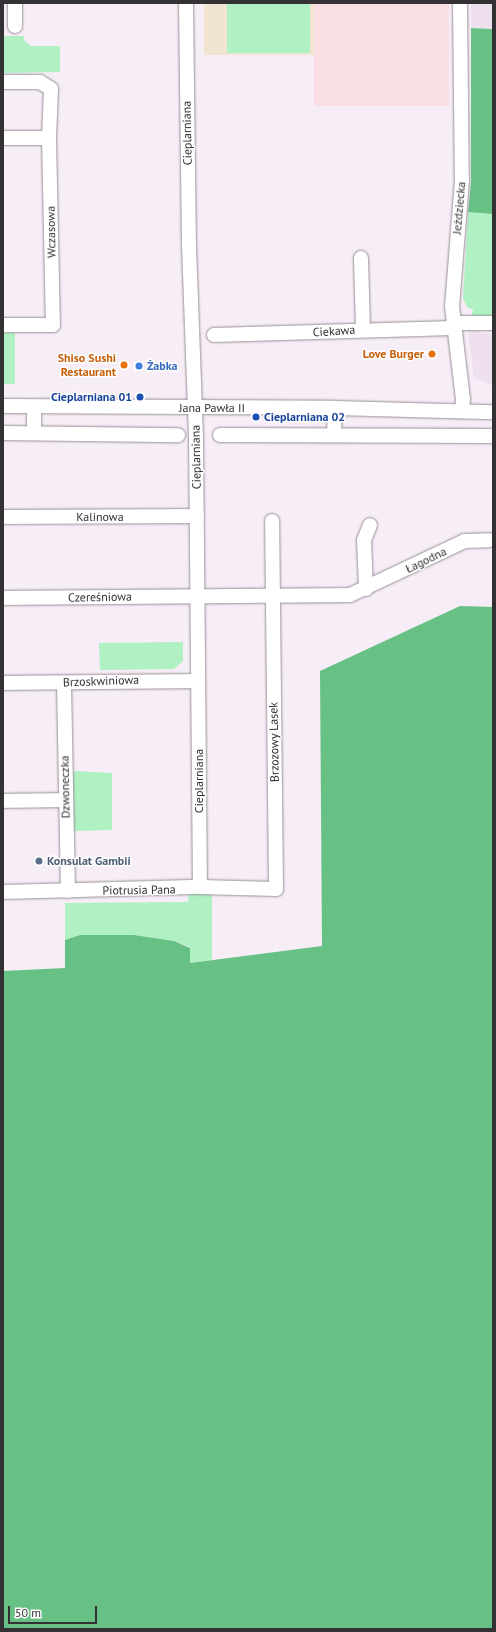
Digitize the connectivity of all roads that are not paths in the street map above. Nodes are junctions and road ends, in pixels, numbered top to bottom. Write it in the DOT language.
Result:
graph roads {
  1 [pos="15,3"];
  2 [pos="186,3"];
  3 [pos="460,3"];
  4 [pos="15,26"];
  5 [pos="3,82"];
  6 [pos="3,138"];
  7 [pos="49,138"];
  8 [pos="361,258"];
  9 [pos="493,323"];
  10 [pos="3,325"];
  11 [pos="453,325"];
  12 [pos="363,329"];
  13 [pos="214,335"];
  14 [pos="3,406"];
  15 [pos="34,407"];
  16 [pos="195,408"];
  17 [pos="334,408"];
  18 [pos="462,411"];
  19 [pos="493,412"];
  20 [pos="3,433"];
  21 [pos="34,433"];
  22 [pos="178,435"];
  23 [pos="220,435"];
  24 [pos="334,435"];
  25 [pos="493,436"];
  26 [pos="197,516"];
  27 [pos="3,517"];
  28 [pos="272,521"];
  29 [pos="370,525"];
  30 [pos="489,540"];
  31 [pos="366,589"];
  32 [pos="198,596"];
  33 [pos="273,596"];
  34 [pos="3,598"];
  35 [pos="198,681"];
  36 [pos="3,683"];
  37 [pos="64,683"];
  38 [pos="65,800"];
  39 [pos="3,801"];
  40 [pos="200,887"];
  41 [pos="276,889"];
  42 [pos="68,891"];
  43 [pos="3,892"];
  1 -- 4 [label="street"];
  2 -- 16 [label="street, Cieplarniana"];
  3 -- 11 [label="street, Jeździecka"];
  5 -- 7 [label="street, Wczasowa"];
  6 -- 7 [label="street"];
  7 -- 10 [label="street, Wczasowa"];
  8 -- 12 [label="street"];
  9 -- 11 [label="street, Ciekawa"];
  11 -- 12 [label="street, Ciekawa"];
  11 -- 18 [label="street, Jeździecka"];
  12 -- 13 [label="street, Ciekawa"];
  14 -- 15 [label="street, Jana Pawła II"];
  15 -- 16 [label="street, Jana Pawła II"];
  15 -- 21 [label="street"];
  16 -- 17 [label="street, Jana Pawła II"];
  16 -- 26 [label="street, Cieplarniana"];
  17 -- 18 [label="street, Jana Pawła II"];
  17 -- 24 [label="street"];
  18 -- 19 [label="street, Jana Pawła II"];
  20 -- 21 [label="street"];
  21 -- 22 [label="street"];
  23 -- 24 [label="street"];
  24 -- 25 [label="street"];
  26 -- 27 [label="street, Kalinowa"];
  26 -- 32 [label="street, Cieplarniana"];
  28 -- 33 [label="street"];
  29 -- 31 [label="street"];
  30 -- 31 [label="street, Łagodna"];
  31 -- 33 [label="street, Łagodna"];
  32 -- 33 [label="street, Łagodna"];
  32 -- 34 [label="street, Czereśniowa"];
  32 -- 35 [label="street, Cieplarniana"];
  33 -- 41 [label="street, Brzozowy Lasek"];
  35 -- 37 [label="street, Brzoskwiniowa"];
  35 -- 40 [label="street, Cieplarniana"];
  36 -- 37 [label="street, Brzoskwiniowa"];
  37 -- 38 [label="street, Dzwoneczka"];
  38 -- 39 [label="street"];
  38 -- 42 [label="street, Dzwoneczka"];
  40 -- 41 [label="street, Piotrusia Pana"];
  40 -- 42 [label="street, Piotrusia Pana"];
  42 -- 43 [label="street, Piotrusia Pana"];
}
